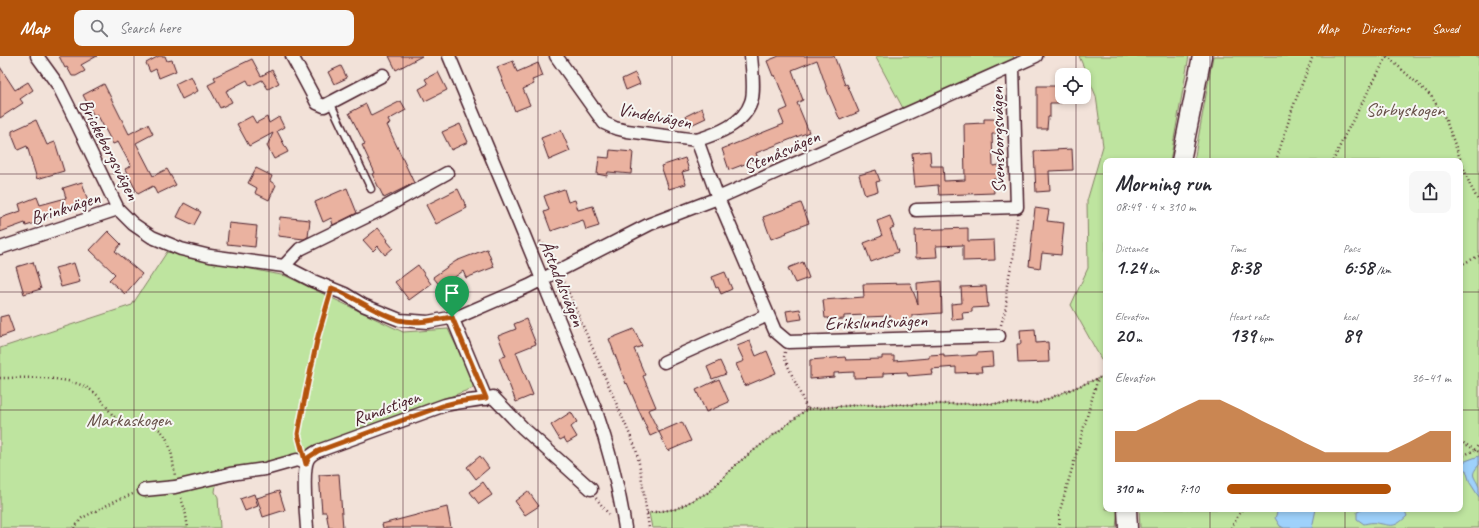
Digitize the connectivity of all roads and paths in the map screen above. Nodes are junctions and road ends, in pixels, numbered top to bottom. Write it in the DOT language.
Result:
graph roads {
  1 [pos="37,56"];
  2 [pos="292,56"];
  3 [pos="450,56"];
  4 [pos="556,56"];
  5 [pos="751,56"];
  6 [pos="1036,56"];
  7 [pos="1202,56"];
  8 [pos="1313,56"];
  9 [pos="1387,56"];
  10 [pos="1013,67"];
  11 [pos="384,75"];
  12 [pos="330,102"];
  13 [pos="697,140"];
  14 [pos="1182,158"];
  15 [pos="1277,158"];
  16 [pos="1334,158"];
  17 [pos="1460,158"];
  18 [pos="1463,166"];
  19 [pos="448,172"];
  20 [pos="371,189"];
  21 [pos="718,198"];
  22 [pos="1479,202"];
  23 [pos="1017,207"];
  24 [pos="118,209"];
  25 [pos="916,210"];
  26 [pos="536,238"];
  27 [pos="0,248"];
  28 [pos="1479,256"];
  29 [pos="1463,264"];
  30 [pos="284,266"];
  31 [pos="560,271"];
  32 [pos="542,280"];
  33 [pos="332,288"];
  34 [pos="768,315"];
  35 [pos="452,317"];
  36 [pos="999,336"];
  37 [pos="788,342"];
  38 [pos="664,362"];
  39 [pos="1103,376"];
  40 [pos="0,378"];
  41 [pos="1098,378"];
  42 [pos="486,398"];
  43 [pos="807,409"];
  44 [pos="1463,444"];
  45 [pos="1479,444"];
  46 [pos="1475,450"];
  47 [pos="1479,452"];
  48 [pos="1463,456"];
  49 [pos="306,464"];
  50 [pos="177,486"];
  51 [pos="591,489"];
  52 [pos="144,490"];
  53 [pos="1127,512"];
  54 [pos="1240,512"];
  55 [pos="647,513"];
  56 [pos="610,516"];
  57 [pos="74,528"];
  58 [pos="188,528"];
  59 [pos="307,528"];
  60 [pos="625,528"];
  61 [pos="649,528"];
  62 [pos="1060,528"];
  63 [pos="1128,528"];
  64 [pos="1231,528"];
  1 -- 24 [label="street, Brickebergsvägen"];
  2 -- 12 [label="street"];
  3 -- 32 [label="street, Åstadalsvägen"];
  4 -- 13 [label="street, Vindelvägen"];
  5 -- 13 [label="street"];
  6 -- 10 [label="street, Stenåsvägen"];
  7 -- 14 [label="main road"];
  8 -- 15 [label="path"];
  9 -- 16 [label="path"];
  9 -- 17 [label="path"];
  10 -- 21 [label="street, Stenåsvägen"];
  10 -- 23 [label="street, Svensborgsvägen"];
  11 -- 12 [label="street"];
  12 -- 20 [label="lane"];
  13 -- 21 [label="street, Vindelvägen"];
  18 -- 22 [label="path"];
  19 -- 30 [label="street"];
  21 -- 31 [label="street, Stenåsvägen"];
  21 -- 34 [label="street"];
  23 -- 25 [label="street, Svensborgsvägen"];
  23 -- 36 [label="path"];
  24 -- 27 [label="street, Brinkvägen"];
  24 -- 30 [label="street, Brickebergsvägen"];
  26 -- 31 [label="path"];
  28 -- 29 [label="path"];
  30 -- 33 [label="street, Brickebergsvägen"];
  31 -- 32 [label="street, Stenåsvägen"];
  31 -- 55 [label="path"];
  32 -- 35 [label="street, Brickebergsvägen"];
  32 -- 60 [label="street, Åstadalsvägen"];
  33 -- 35 [label="street, Brickebergsvägen"];
  33 -- 49 [label="path"];
  34 -- 37 [label="street"];
  34 -- 38 [label="street"];
  35 -- 42 [label="street"];
  36 -- 37 [label="street, Erikslundsvägen"];
  37 -- 43 [label="path"];
  39 -- 41 [label="path"];
  40 -- 50 [label="path"];
  41 -- 43 [label="path"];
  41 -- 62 [label="path"];
  42 -- 49 [label="street, Rundstigen"];
  42 -- 51 [label="street"];
  43 -- 55 [label="path"];
  44 -- 46 [label="path"];
  45 -- 46 [label="path"];
  46 -- 47 [label="path"];
  46 -- 48 [label="path"];
  49 -- 50 [label="street"];
  49 -- 59 [label="street"];
  50 -- 52 [label="street"];
  50 -- 58 [label="path"];
  51 -- 56 [label="path"];
  52 -- 57 [label="path"];
  53 -- 63 [label="main road"];
  54 -- 64 [label="path"];
  55 -- 61 [label="path"];
}
